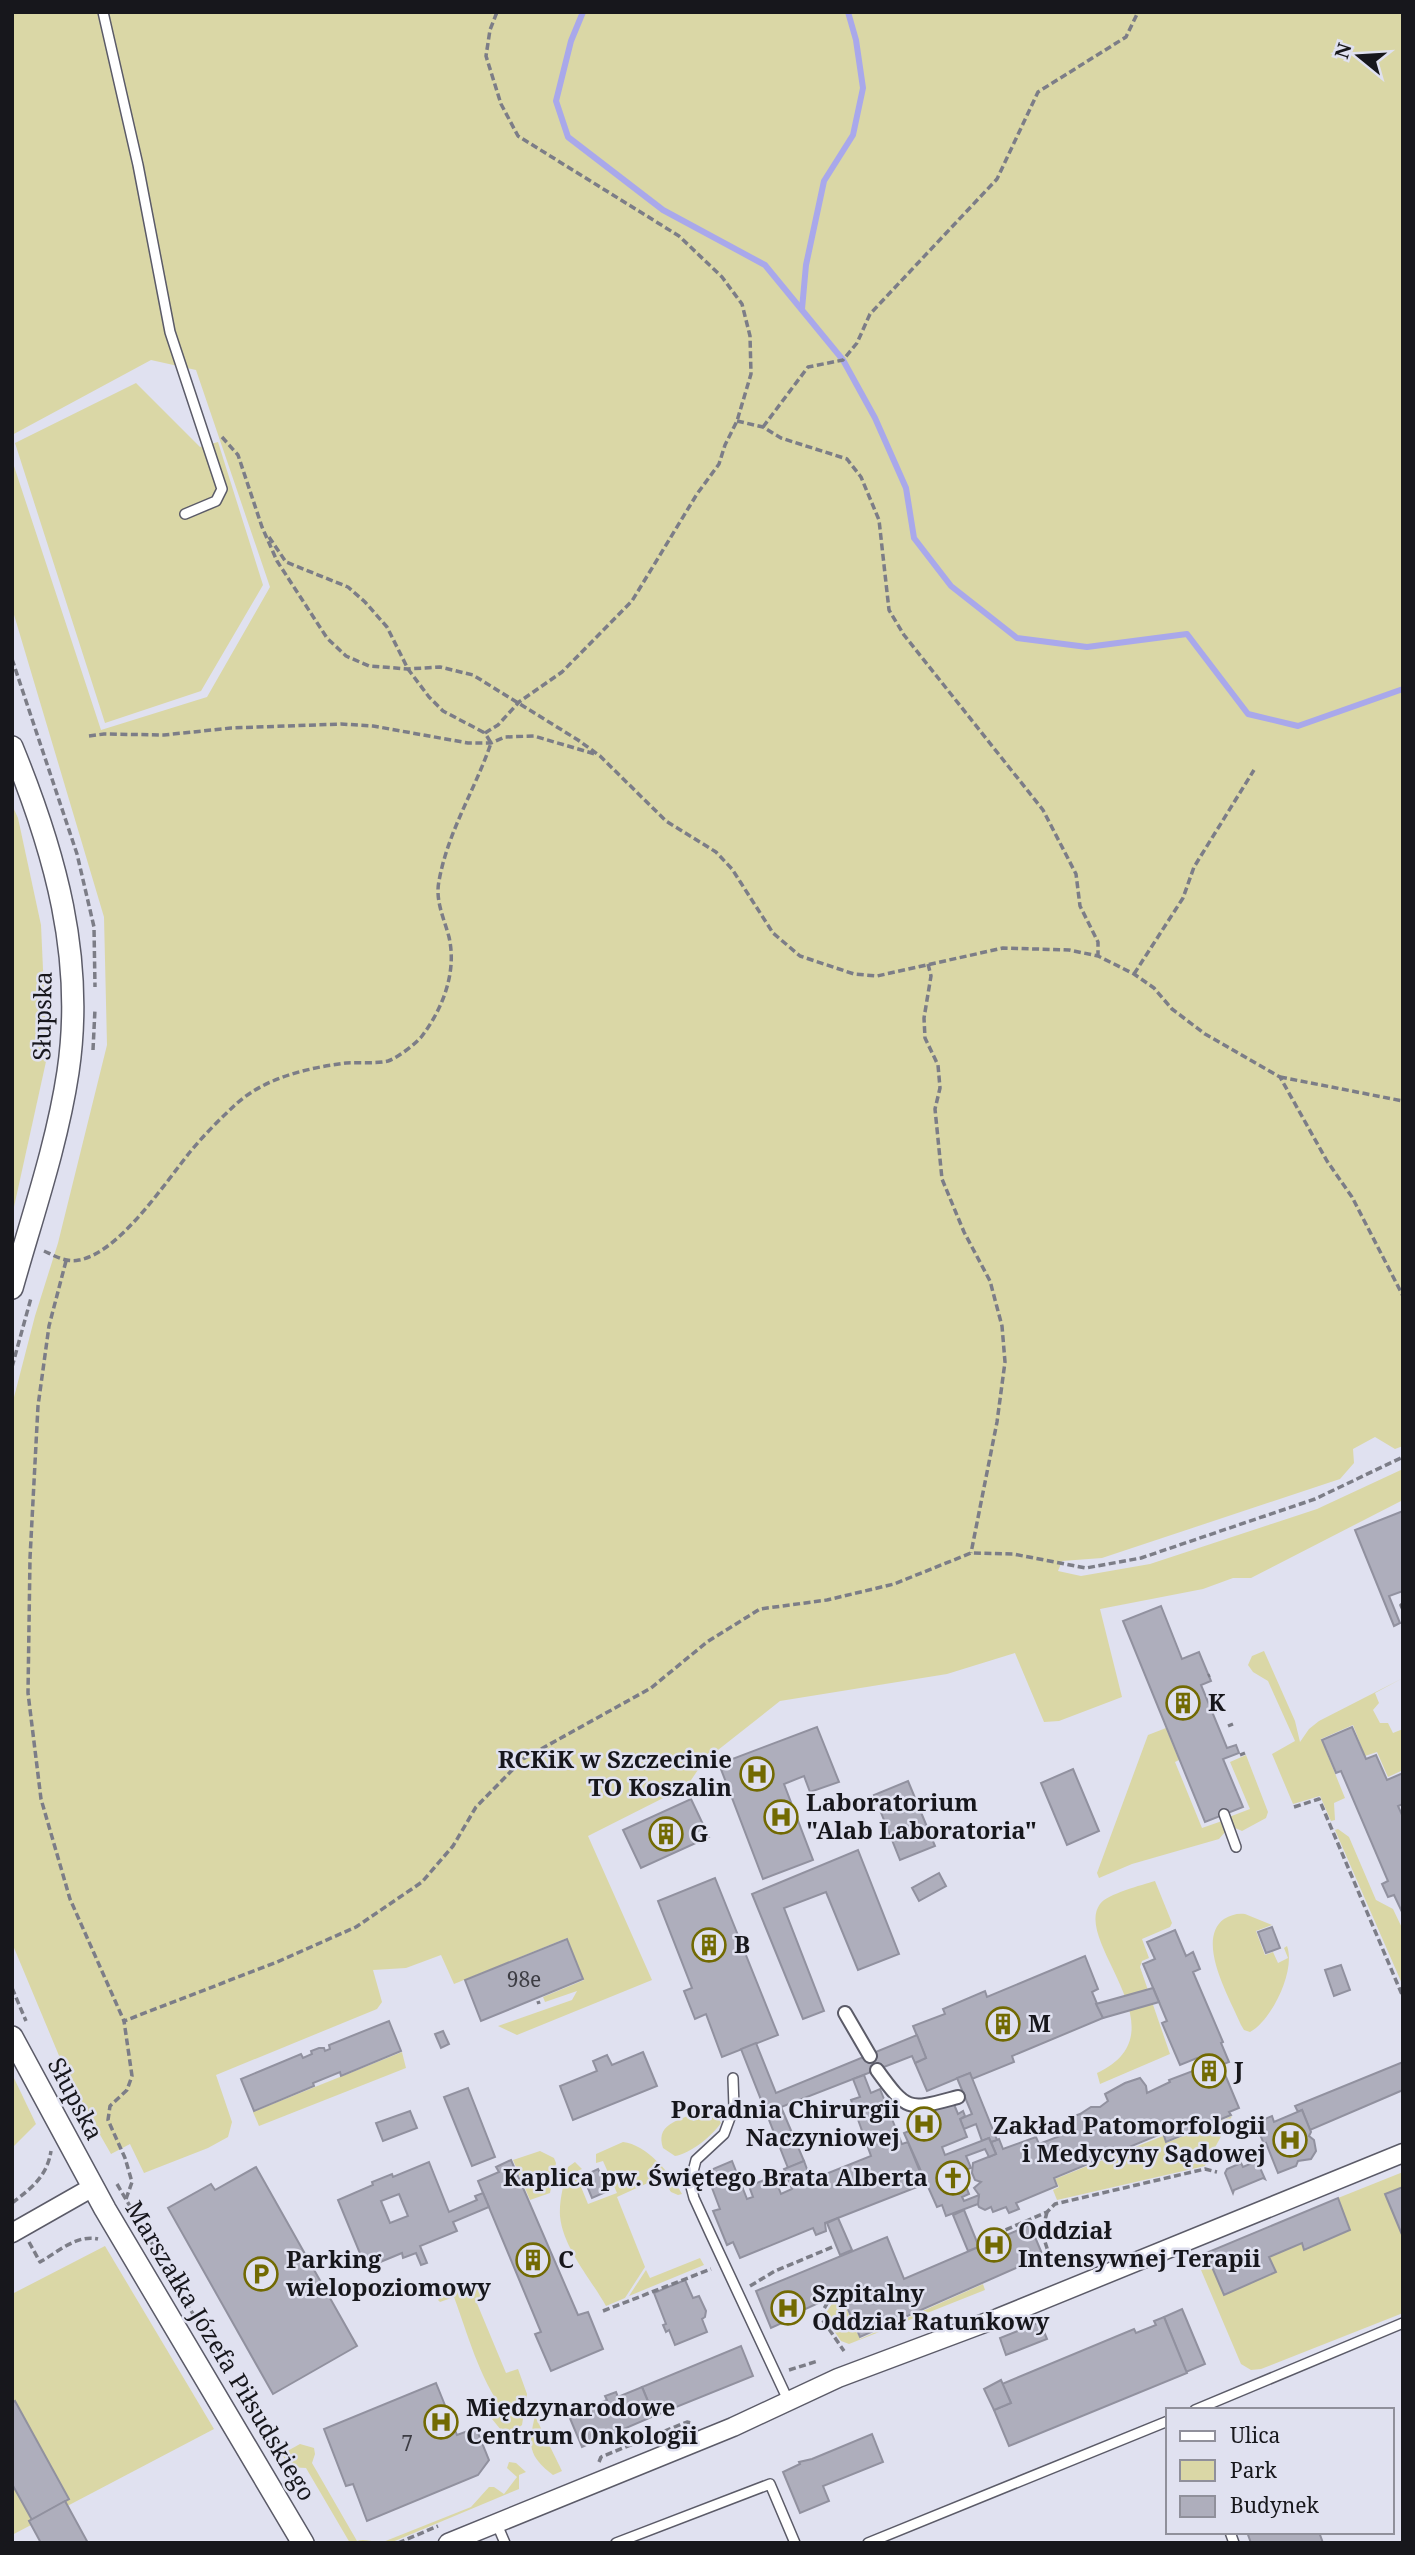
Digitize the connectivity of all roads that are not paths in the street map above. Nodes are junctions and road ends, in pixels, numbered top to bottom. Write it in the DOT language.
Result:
graph roads {
  1 [pos="103,12"];
  2 [pos="185,514"];
  3 [pos="12,747"];
  4 [pos="12,1288"];
  5 [pos="1224,1814"];
  6 [pos="1236,1847"];
  7 [pos="845,2013"];
  8 [pos="12,2037"];
  9 [pos="870,2056"];
  10 [pos="877,2070"];
  11 [pos="733,2078"];
  12 [pos="958,2097"];
  13 [pos="1403,2153"];
  14 [pos="93,2187"];
  15 [pos="12,2233"];
  16 [pos="1403,2323"];
  17 [pos="788,2400"];
  18 [pos="1200,2408"];
  19 [pos="1166,2422"];
  20 [pos="496,2522"];
  21 [pos="303,2543"];
  22 [pos="448,2543"];
  23 [pos="505,2543"];
  24 [pos="616,2543"];
  25 [pos="795,2543"];
  26 [pos="868,2543"];
  1 -- 2 [label="lane"];
  3 -- 4 [label="street, Słupska"];
  5 -- 6 [label="lane"];
  7 -- 9 [label="street"];
  8 -- 14 [label="street, Słupska"];
  10 -- 12 [label="street"];
  11 -- 17 [label="lane"];
  13 -- 17 [label="street"];
  14 -- 15 [label="street"];
  14 -- 21 [label="street, Marszałka Józefa Piłsudskiego"];
  16 -- 18 [label="lane"];
  17 -- 20 [label="street"];
  19 -- 26 [label="lane"];
  20 -- 22 [label="street"];
  20 -- 23 [label="lane"];
  24 -- 25 [label="lane"];
}
